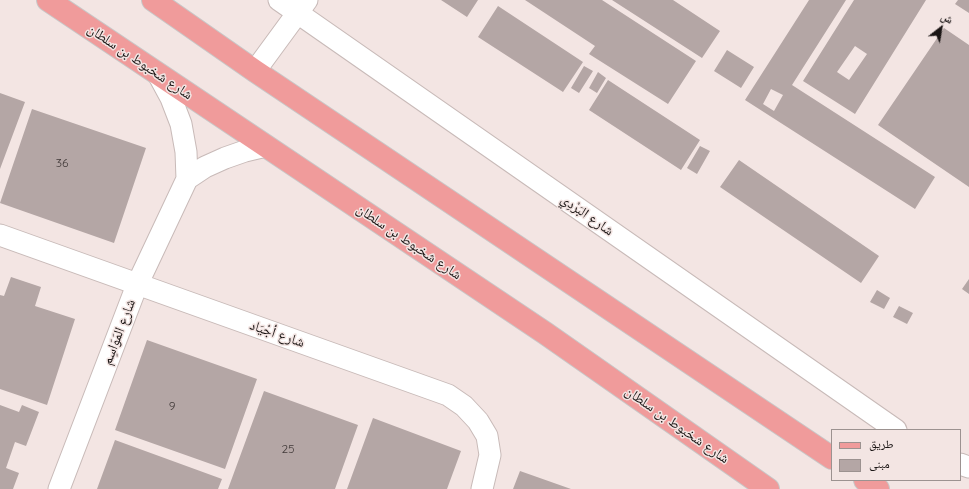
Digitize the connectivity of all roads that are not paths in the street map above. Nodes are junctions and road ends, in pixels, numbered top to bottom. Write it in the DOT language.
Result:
graph roads {
  1 [pos="48,0"];
  2 [pos="153,0"];
  3 [pos="279,0"];
  4 [pos="302,7"];
  5 [pos="255,71"];
  6 [pos="158,74"];
  7 [pos="266,146"];
  8 [pos="187,179"];
  9 [pos="0,235"];
  10 [pos="137,285"];
  11 [pos="895,429"];
  12 [pos="831,457"];
  13 [pos="866,481"];
  14 [pos="59,489"];
  15 [pos="482,489"];
  16 [pos="768,489"];
  17 [pos="878,489"];
  1 -- 6 [label="main road, شارع شخبوط بن سلطان"];
  2 -- 5 [label="main road"];
  3 -- 4 [label="street, شارع البَرْدِي"];
  4 -- 5 [label="street"];
  4 -- 11 [label="street, شارع البَرْدِي"];
  5 -- 12 [label="main road"];
  6 -- 7 [label="main road, شارع شخبوط بن سلطان"];
  6 -- 8 [label="street, شارع المَوَاسِم"];
  7 -- 8 [label="street"];
  7 -- 16 [label="main road, شارع شخبوط بن سلطان"];
  8 -- 10 [label="street, شارع المَوَاسِم"];
  9 -- 10 [label="street, شارع أجْيَاد"];
  10 -- 14 [label="street, شارع المَوَاسِم"];
  10 -- 15 [label="street, شارع أجْيَاد"];
  13 -- 17 [label="main road"];
}
